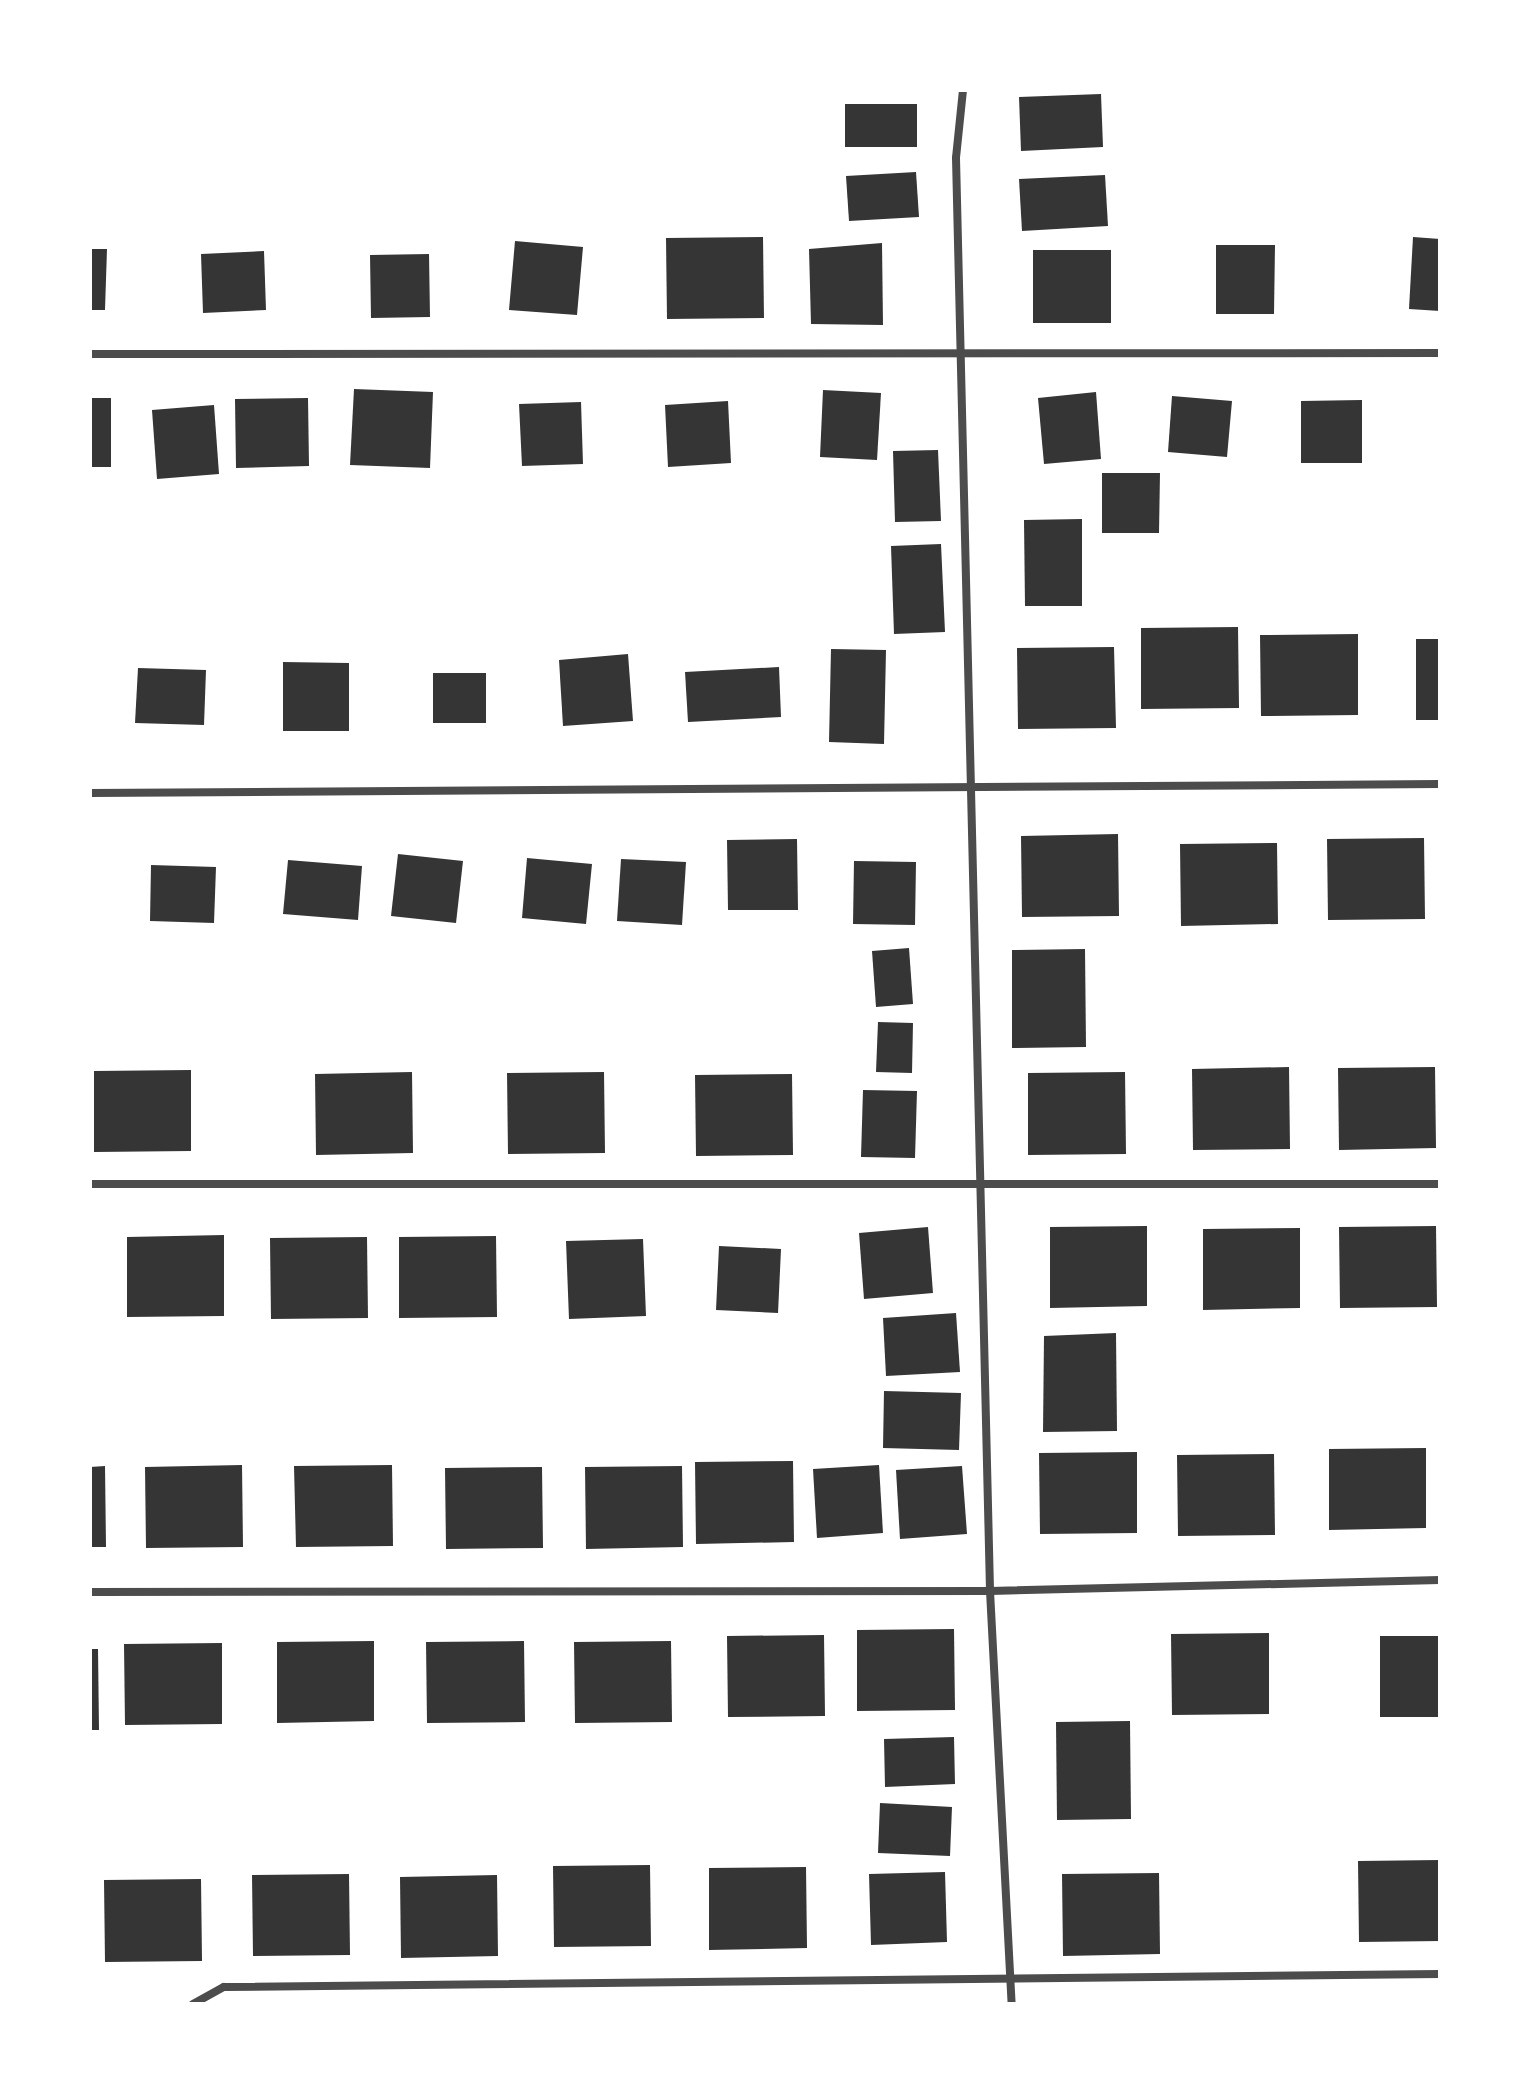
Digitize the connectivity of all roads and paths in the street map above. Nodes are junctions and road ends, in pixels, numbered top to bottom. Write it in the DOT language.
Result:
graph roads {
  1 [pos="963,90"];
  2 [pos="1440,353"];
  3 [pos="90,354"];
  4 [pos="963,357"];
  5 [pos="1440,784"];
  6 [pos="974,786"];
  7 [pos="90,793"];
  8 [pos="90,1184"];
  9 [pos="1440,1184"];
  10 [pos="982,1186"];
  11 [pos="1440,1580"];
  12 [pos="990,1591"];
  13 [pos="90,1592"];
  14 [pos="1440,1974"];
  15 [pos="1010,1975"];
  16 [pos="193,2004"];
  17 [pos="1012,2004"];
  1 -- 4 [label="street"];
  2 -- 4 [label="street"];
  3 -- 4 [label="street"];
  4 -- 6 [label="street"];
  5 -- 6 [label="street"];
  6 -- 7 [label="street"];
  6 -- 10 [label="street"];
  8 -- 10 [label="street"];
  9 -- 10 [label="street"];
  10 -- 12 [label="street"];
  11 -- 12 [label="street"];
  12 -- 13 [label="street"];
  12 -- 15 [label="street"];
  14 -- 15 [label="street"];
  15 -- 16 [label="street"];
  15 -- 17 [label="street"];
}
